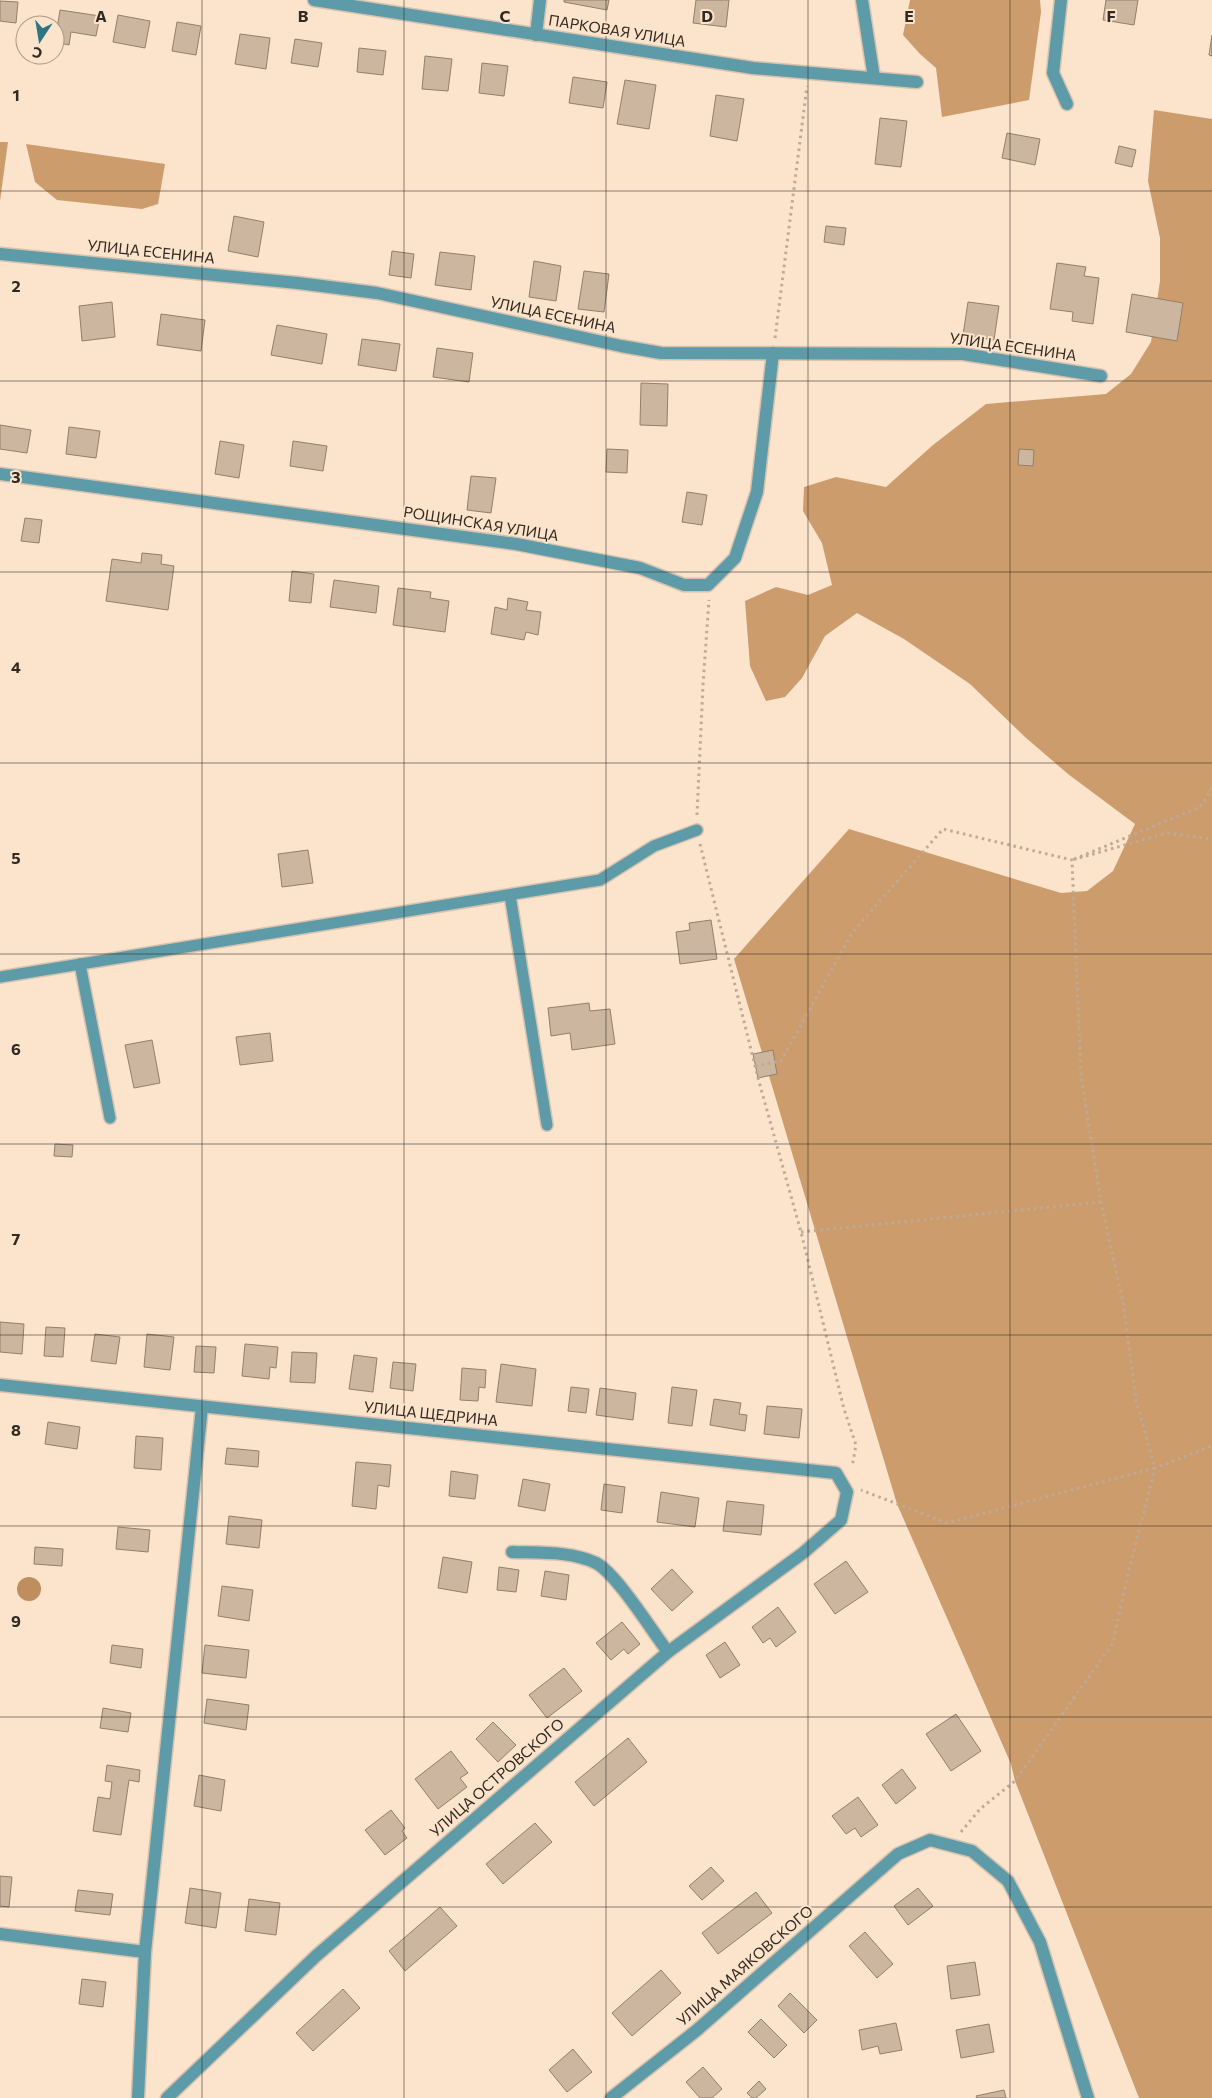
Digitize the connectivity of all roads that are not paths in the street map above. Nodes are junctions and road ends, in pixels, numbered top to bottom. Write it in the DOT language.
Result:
graph roads {
  1 [pos="318,0"];
  2 [pos="540,0"];
  3 [pos="862,0"];
  4 [pos="1062,0"];
  5 [pos="536,35"];
  6 [pos="874,78"];
  7 [pos="917,82"];
  8 [pos="1067,104"];
  9 [pos="0,254"];
  10 [pos="773,353"];
  11 [pos="1100,376"];
  12 [pos="0,474"];
  13 [pos="697,830"];
  14 [pos="510,895"];
  15 [pos="80,964"];
  16 [pos="0,977"];
  17 [pos="110,1118"];
  18 [pos="547,1125"];
  19 [pos="0,1385"];
  20 [pos="202,1407"];
  21 [pos="847,1492"];
  22 [pos="512,1552"];
  23 [pos="668,1652"];
  24 [pos="0,1934"];
  25 [pos="145,1952"];
  26 [pos="138,2098"];
  27 [pos="168,2098"];
  28 [pos="611,2098"];
  29 [pos="1088,2098"];
  1 -- 5 [label="street, ПАРКОВАЯ УЛИЦА"];
  2 -- 5 [label="street"];
  3 -- 6 [label="street"];
  4 -- 8 [label="street"];
  5 -- 6 [label="street, ПАРКОВАЯ УЛИЦА"];
  6 -- 7 [label="street, ПАРКОВАЯ УЛИЦА"];
  9 -- 10 [label="street, УЛИЦА ЕСЕНИНА"];
  10 -- 11 [label="street, УЛИЦА ЕСЕНИНА"];
  10 -- 12 [label="street, РОЩИНСКАЯ УЛИЦА"];
  13 -- 14 [label="lane"];
  14 -- 15 [label="lane"];
  14 -- 18 [label="lane"];
  15 -- 16 [label="lane"];
  15 -- 17 [label="lane"];
  19 -- 20 [label="street, УЛИЦА ЩЕДРИНА"];
  20 -- 21 [label="street, УЛИЦА ЩЕДРИНА"];
  20 -- 25 [label="street"];
  21 -- 23 [label="street, УЛИЦА ОСТРОВСКОГО"];
  22 -- 23 [label="street"];
  23 -- 27 [label="street, УЛИЦА ОСТРОВСКОГО"];
  24 -- 25 [label="street"];
  25 -- 26 [label="street"];
  28 -- 29 [label="street, УЛИЦА МАЯКОВСКОГО"];
}
